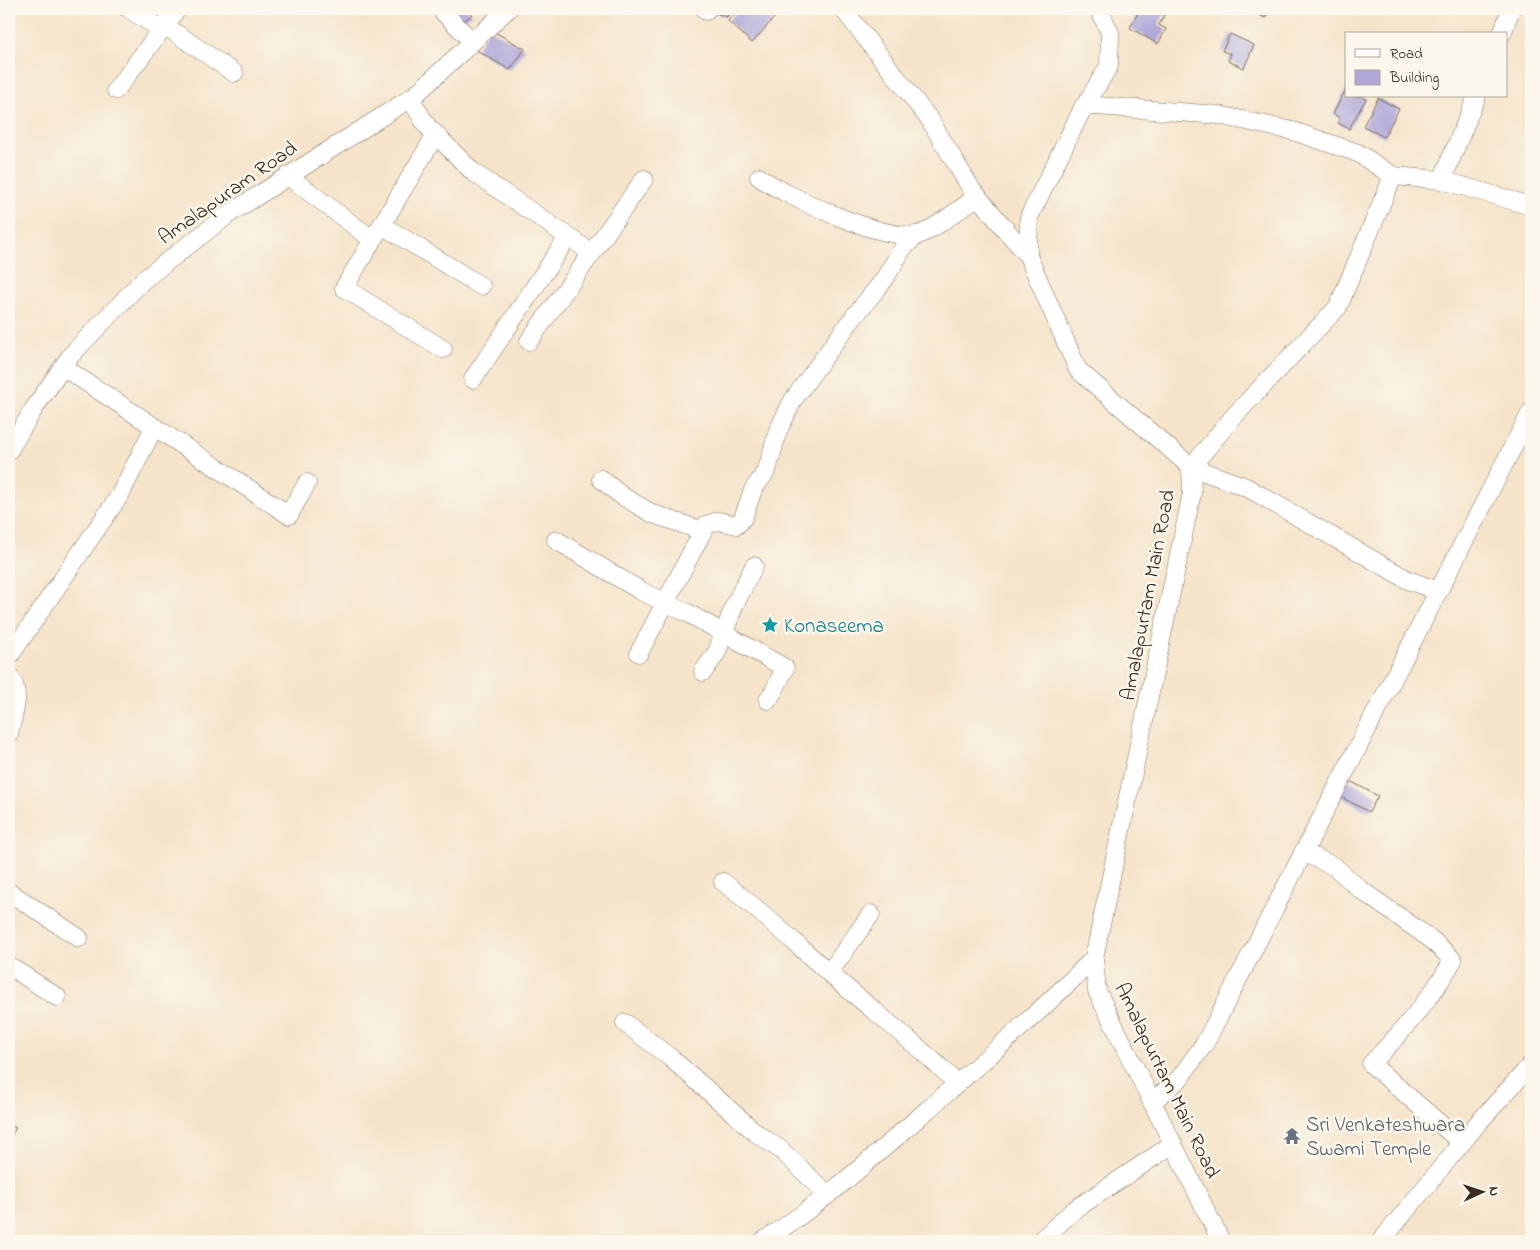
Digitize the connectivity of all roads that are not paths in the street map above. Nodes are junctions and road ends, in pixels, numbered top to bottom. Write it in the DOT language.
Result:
graph roads {
  1 [pos="129,9"];
  2 [pos="177,9"];
  3 [pos="443,9"];
  4 [pos="508,9"];
  5 [pos="842,9"];
  6 [pos="1099,9"];
  7 [pos="1511,9"];
  8 [pos="163,27"];
  9 [pos="1503,32"];
  10 [pos="472,41"];
  11 [pos="234,73"];
  12 [pos="116,90"];
  13 [pos="410,98"];
  14 [pos="1476,98"];
  15 [pos="1083,107"];
  16 [pos="436,134"];
  17 [pos="288,176"];
  18 [pos="1392,176"];
  19 [pos="759,177"];
  20 [pos="644,179"];
  21 [pos="1442,180"];
  22 [pos="978,196"];
  23 [pos="1531,206"];
  24 [pos="377,232"];
  25 [pos="916,235"];
  26 [pos="568,237"];
  27 [pos="592,252"];
  28 [pos="1028,256"];
  29 [pos="481,286"];
  30 [pos="529,341"];
  31 [pos="443,349"];
  32 [pos="63,367"];
  33 [pos="474,379"];
  34 [pos="1531,412"];
  35 [pos="154,427"];
  36 [pos="9,450"];
  37 [pos="1191,467"];
  38 [pos="601,479"];
  39 [pos="307,483"];
  40 [pos="703,531"];
  41 [pos="556,540"];
  42 [pos="754,566"];
  43 [pos="1438,591"];
  44 [pos="665,602"];
  45 [pos="725,634"];
  46 [pos="639,653"];
  47 [pos="9,657"];
  48 [pos="704,672"];
  49 [pos="9,674"];
  50 [pos="768,700"];
  51 [pos="10,726"];
  52 [pos="1303,852"];
  53 [pos="723,882"];
  54 [pos="9,892"];
  55 [pos="871,914"];
  56 [pos="79,938"];
  57 [pos="1094,958"];
  58 [pos="9,966"];
  59 [pos="829,973"];
  60 [pos="57,997"];
  61 [pos="626,1023"];
  62 [pos="1531,1065"];
  63 [pos="957,1083"];
  64 [pos="1152,1102"];
  65 [pos="1462,1143"];
  66 [pos="1172,1144"];
  67 [pos="828,1195"];
  68 [pos="763,1241"];
  69 [pos="1040,1241"];
  70 [pos="1221,1241"];
  71 [pos="1381,1241"];
  1 -- 8 [label="street"];
  2 -- 8 [label="street"];
  3 -- 10 [label="street"];
  4 -- 10 [label="street, Amalapuram Road"];
  5 -- 22 [label="street"];
  6 -- 15 [label="street, Amalapurtam Main Road"];
  7 -- 9 [label="street"];
  8 -- 11 [label="street"];
  8 -- 12 [label="street"];
  10 -- 13 [label="street, Amalapuram Road"];
  13 -- 16 [label="street"];
  13 -- 17 [label="street, Amalapuram Road"];
  14 -- 21 [label="street"];
  15 -- 18 [label="street"];
  15 -- 28 [label="street, Amalapurtam Main Road"];
  16 -- 24 [label="street"];
  16 -- 26 [label="street"];
  17 -- 24 [label="street"];
  17 -- 32 [label="street, Amalapuram Road"];
  18 -- 21 [label="street"];
  18 -- 37 [label="street"];
  19 -- 25 [label="street"];
  20 -- 27 [label="street"];
  21 -- 23 [label="street"];
  22 -- 25 [label="street"];
  22 -- 28 [label="street"];
  24 -- 29 [label="street"];
  24 -- 31 [label="street"];
  25 -- 40 [label="street"];
  26 -- 27 [label="street"];
  26 -- 33 [label="street"];
  27 -- 30 [label="street"];
  28 -- 37 [label="street, Amalapurtam Main Road"];
  32 -- 35 [label="street"];
  32 -- 36 [label="street, Amalapuram Road"];
  34 -- 43 [label="street"];
  35 -- 39 [label="street"];
  35 -- 47 [label="street"];
  37 -- 43 [label="street"];
  37 -- 57 [label="street, Amalapurtam Main Road"];
  38 -- 40 [label="street"];
  40 -- 44 [label="street"];
  41 -- 44 [label="street"];
  42 -- 45 [label="street"];
  43 -- 52 [label="street"];
  44 -- 45 [label="street"];
  44 -- 46 [label="street"];
  45 -- 48 [label="street"];
  45 -- 50 [label="street"];
  49 -- 51 [label="street"];
  52 -- 64 [label="street"];
  52 -- 65 [label="street"];
  53 -- 59 [label="street"];
  54 -- 56 [label="street"];
  55 -- 59 [label="street"];
  57 -- 63 [label="street"];
  57 -- 64 [label="street, Amalapurtam Main Road"];
  58 -- 60 [label="street"];
  59 -- 63 [label="street"];
  61 -- 67 [label="street"];
  62 -- 65 [label="street"];
  63 -- 67 [label="street"];
  64 -- 66 [label="street, Amalapurtam Main Road"];
  65 -- 71 [label="street"];
  66 -- 69 [label="street"];
  66 -- 70 [label="street, Amalapurtam Main Road"];
  67 -- 68 [label="street"];
}
